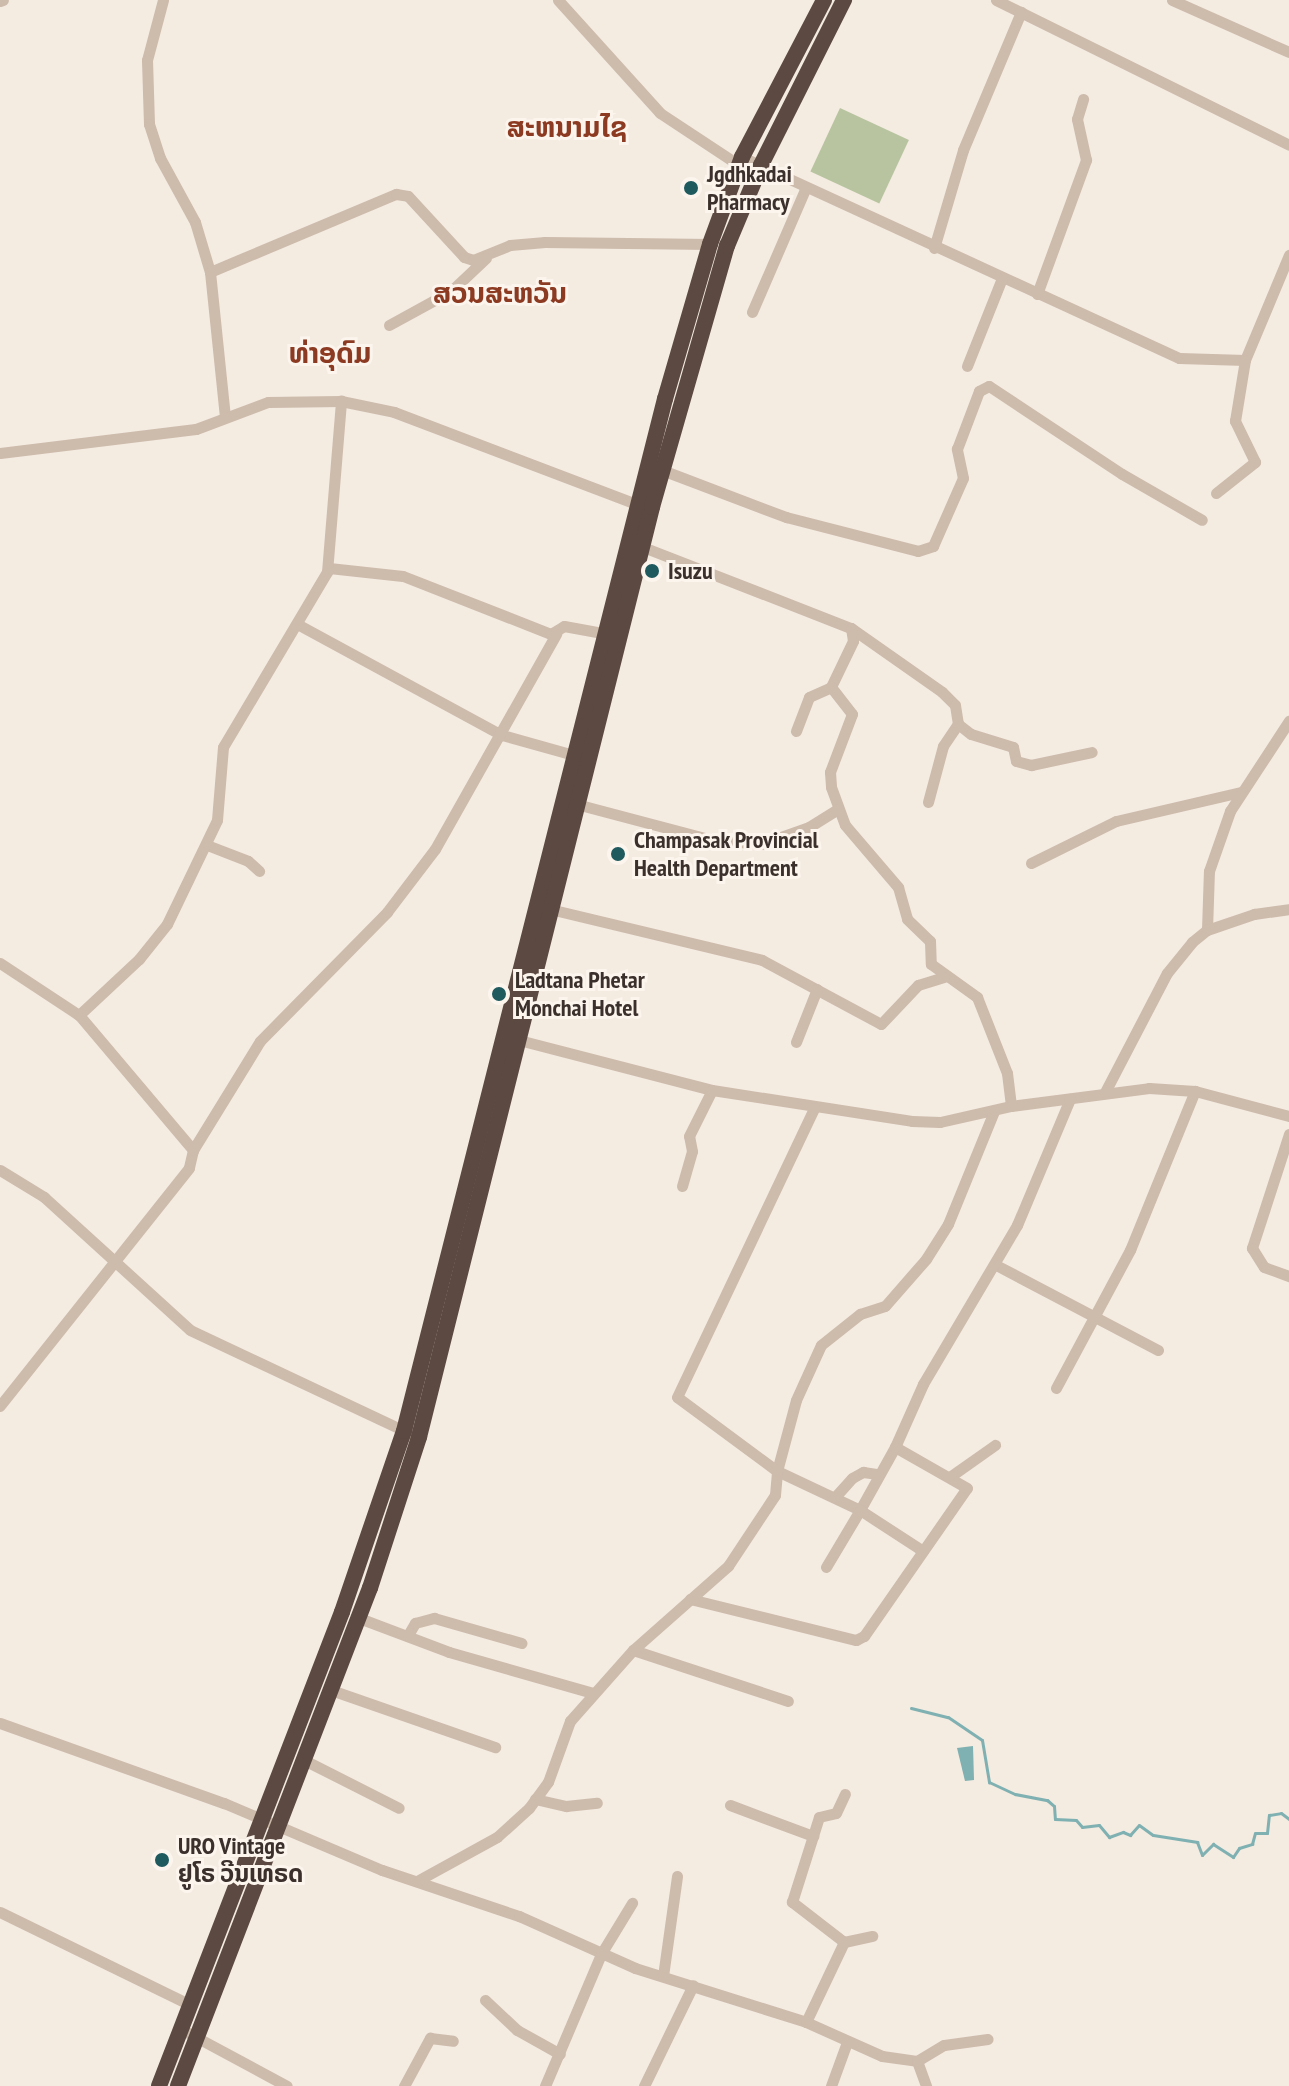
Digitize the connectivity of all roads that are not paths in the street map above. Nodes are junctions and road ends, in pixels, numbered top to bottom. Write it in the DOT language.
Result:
graph roads {
  1 [pos="163,0"];
  2 [pos="559,0"];
  3 [pos="824,0"];
  4 [pos="844,0"];
  5 [pos="996,0"];
  6 [pos="1172,0"];
  7 [pos="1021,12"];
  8 [pos="1289,52"];
  9 [pos="1083,99"];
  10 [pos="1289,145"];
  11 [pos="740,161"];
  12 [pos="761,165"];
  13 [pos="806,187"];
  14 [pos="710,244"];
  15 [pos="934,248"];
  16 [pos="1289,255"];
  17 [pos="486,258"];
  18 [pos="1287,268"];
  19 [pos="210,272"];
  20 [pos="1002,278"];
  21 [pos="1037,294"];
  22 [pos="752,312"];
  23 [pos="389,325"];
  24 [pos="1245,360"];
  25 [pos="967,366"];
  26 [pos="341,401"];
  27 [pos="225,416"];
  28 [pos="0,453"];
  29 [pos="662,470"];
  30 [pos="1216,493"];
  31 [pos="645,506"];
  32 [pos="1202,520"];
  33 [pos="643,547"];
  34 [pos="329,568"];
  35 [pos="299,625"];
  36 [pos="851,628"];
  37 [pos="556,634"];
  38 [pos="613,635"];
  39 [pos="831,687"];
  40 [pos="1289,721"];
  41 [pos="958,724"];
  42 [pos="796,731"];
  43 [pos="502,735"];
  44 [pos="1092,752"];
  45 [pos="577,756"];
  46 [pos="1241,792"];
  47 [pos="928,802"];
  48 [pos="580,805"];
  49 [pos="838,809"];
  50 [pos="207,845"];
  51 [pos="1031,863"];
  52 [pos="259,871"];
  53 [pos="1289,909"];
  54 [pos="554,910"];
  55 [pos="1207,930"];
  56 [pos="0,963"];
  57 [pos="944,977"];
  58 [pos="817,989"];
  59 [pos="79,1015"];
  60 [pos="502,1035"];
  61 [pos="520,1040"];
  62 [pos="796,1042"];
  63 [pos="712,1090"];
  64 [pos="1195,1091"];
  65 [pos="1105,1092"];
  66 [pos="1070,1099"];
  67 [pos="1011,1106"];
  68 [pos="814,1108"];
  69 [pos="994,1111"];
  70 [pos="1289,1116"];
  71 [pos="1289,1134"];
  72 [pos="193,1150"];
  73 [pos="0,1170"];
  74 [pos="682,1186"];
  75 [pos="116,1264"];
  76 [pos="996,1265"];
  77 [pos="1289,1276"];
  78 [pos="1091,1317"];
  79 [pos="1158,1350"];
  80 [pos="1056,1388"];
  81 [pos="0,1406"];
  82 [pos="411,1434"];
  83 [pos="995,1445"];
  84 [pos="895,1447"];
  85 [pos="777,1471"];
  86 [pos="878,1474"];
  87 [pos="951,1476"];
  88 [pos="835,1497"];
  89 [pos="860,1510"];
  90 [pos="923,1551"];
  91 [pos="826,1567"];
  92 [pos="354,1581"];
  93 [pos="370,1588"];
  94 [pos="690,1599"];
  95 [pos="359,1618"];
  96 [pos="408,1635"];
  97 [pos="521,1643"];
  98 [pos="633,1650"];
  99 [pos="331,1690"];
  100 [pos="593,1693"];
  101 [pos="788,1701"];
  102 [pos="0,1723"];
  103 [pos="495,1747"];
  104 [pos="304,1760"];
  105 [pos="845,1794"];
  106 [pos="535,1799"];
  107 [pos="597,1803"];
  108 [pos="730,1805"];
  109 [pos="399,1808"];
  110 [pos="261,1819"];
  111 [pos="278,1827"];
  112 [pos="813,1836"];
  113 [pos="677,1876"];
  114 [pos="417,1881"];
  115 [pos="632,1903"];
  116 [pos="0,1912"];
  117 [pos="872,1936"];
  118 [pos="844,1942"];
  119 [pos="601,1954"];
  120 [pos="663,1976"];
  121 [pos="693,1985"];
  122 [pos="485,2000"];
  123 [pos="191,2005"];
  124 [pos="806,2022"];
  125 [pos="189,2032"];
  126 [pos="988,2039"];
  127 [pos="453,2041"];
  128 [pos="847,2042"];
  129 [pos="560,2054"];
  130 [pos="917,2061"];
  131 [pos="159,2086"];
  132 [pos="178,2086"];
  133 [pos="287,2086"];
  134 [pos="404,2086"];
  135 [pos="545,2086"];
  136 [pos="644,2086"];
  137 [pos="831,2086"];
  138 [pos="926,2086"];
  1 -- 19 [label="street"];
  2 -- 11 [label="street"];
  3 -- 11 [label="highway"];
  4 -- 12 [label="highway"];
  5 -- 7 [label="street"];
  6 -- 8 [label="street"];
  7 -- 10 [label="street"];
  7 -- 15 [label="street"];
  9 -- 21 [label="street"];
  11 -- 12 [label="street"];
  11 -- 14 [label="highway"];
  12 -- 13 [label="street"];
  12 -- 29 [label="highway"];
  13 -- 15 [label="street"];
  13 -- 22 [label="street"];
  14 -- 17 [label="street"];
  14 -- 31 [label="highway"];
  15 -- 20 [label="street"];
  16 -- 18 [label="street"];
  17 -- 19 [label="street"];
  17 -- 23 [label="street"];
  18 -- 24 [label="street"];
  19 -- 27 [label="street"];
  20 -- 21 [label="street"];
  20 -- 25 [label="street"];
  21 -- 24 [label="street"];
  24 -- 30 [label="street"];
  26 -- 27 [label="street"];
  26 -- 31 [label="street"];
  26 -- 34 [label="street"];
  27 -- 28 [label="street"];
  29 -- 31 [label="highway"];
  29 -- 32 [label="street"];
  31 -- 33 [label="highway"];
  31 -- 38 [label="highway"];
  33 -- 36 [label="street"];
  33 -- 38 [label="highway"];
  34 -- 35 [label="street"];
  34 -- 37 [label="street"];
  35 -- 43 [label="street"];
  35 -- 50 [label="street"];
  36 -- 39 [label="street"];
  36 -- 41 [label="street"];
  37 -- 38 [label="street"];
  37 -- 43 [label="street"];
  38 -- 45 [label="highway"];
  38 -- 48 [label="highway"];
  39 -- 42 [label="street"];
  39 -- 49 [label="street"];
  40 -- 46 [label="street"];
  41 -- 44 [label="street"];
  41 -- 47 [label="street"];
  43 -- 45 [label="street"];
  43 -- 72 [label="street"];
  45 -- 60 [label="highway"];
  46 -- 51 [label="street"];
  46 -- 55 [label="street"];
  48 -- 49 [label="street"];
  48 -- 54 [label="highway"];
  49 -- 57 [label="street"];
  50 -- 52 [label="street"];
  50 -- 59 [label="street"];
  53 -- 55 [label="street"];
  54 -- 58 [label="street"];
  54 -- 61 [label="highway"];
  55 -- 65 [label="street"];
  56 -- 59 [label="street"];
  57 -- 58 [label="street"];
  57 -- 67 [label="street"];
  58 -- 62 [label="street"];
  59 -- 72 [label="street"];
  60 -- 61 [label="street"];
  60 -- 82 [label="highway"];
  61 -- 63 [label="street"];
  61 -- 82 [label="highway"];
  63 -- 68 [label="street"];
  63 -- 74 [label="street"];
  64 -- 65 [label="street"];
  64 -- 70 [label="street"];
  64 -- 78 [label="street"];
  65 -- 66 [label="street"];
  66 -- 67 [label="street"];
  66 -- 76 [label="street"];
  67 -- 69 [label="street"];
  68 -- 69 [label="street"];
  68 -- 85 [label="street"];
  69 -- 85 [label="street"];
  71 -- 77 [label="street"];
  72 -- 75 [label="street"];
  73 -- 75 [label="street"];
  75 -- 81 [label="street"];
  75 -- 82 [label="street"];
  76 -- 78 [label="street"];
  76 -- 84 [label="street"];
  78 -- 79 [label="street"];
  78 -- 80 [label="street"];
  82 -- 92 [label="highway"];
  82 -- 93 [label="highway"];
  83 -- 87 [label="street"];
  84 -- 86 [label="street"];
  84 -- 87 [label="street"];
  85 -- 88 [label="street"];
  85 -- 94 [label="street"];
  86 -- 88 [label="street"];
  86 -- 89 [label="street"];
  87 -- 90 [label="street"];
  88 -- 89 [label="street"];
  89 -- 90 [label="street"];
  89 -- 91 [label="street"];
  90 -- 94 [label="street"];
  92 -- 93 [label="highway"];
  92 -- 110 [label="highway"];
  93 -- 95 [label="highway"];
  94 -- 98 [label="street"];
  95 -- 96 [label="street"];
  95 -- 99 [label="highway"];
  96 -- 97 [label="street"];
  96 -- 100 [label="street"];
  98 -- 100 [label="street"];
  98 -- 101 [label="street"];
  99 -- 103 [label="street"];
  99 -- 104 [label="highway"];
  100 -- 106 [label="street"];
  102 -- 110 [label="street"];
  104 -- 109 [label="street"];
  104 -- 111 [label="highway"];
  105 -- 112 [label="street"];
  106 -- 107 [label="street"];
  106 -- 114 [label="street"];
  108 -- 112 [label="street"];
  110 -- 111 [label="street"];
  110 -- 123 [label="highway"];
  111 -- 114 [label="street"];
  111 -- 125 [label="highway"];
  112 -- 118 [label="street"];
  113 -- 120 [label="street"];
  114 -- 119 [label="street"];
  115 -- 119 [label="street"];
  116 -- 123 [label="street"];
  117 -- 118 [label="street"];
  118 -- 124 [label="street"];
  119 -- 120 [label="street"];
  119 -- 129 [label="street"];
  120 -- 121 [label="street"];
  121 -- 124 [label="street"];
  121 -- 136 [label="street"];
  122 -- 129 [label="street"];
  123 -- 125 [label="highway"];
  124 -- 128 [label="street"];
  125 -- 131 [label="highway"];
  125 -- 132 [label="highway"];
  125 -- 133 [label="street"];
  126 -- 130 [label="street"];
  127 -- 134 [label="street"];
  128 -- 130 [label="street"];
  128 -- 137 [label="street"];
  129 -- 135 [label="street"];
  130 -- 138 [label="street"];
}
